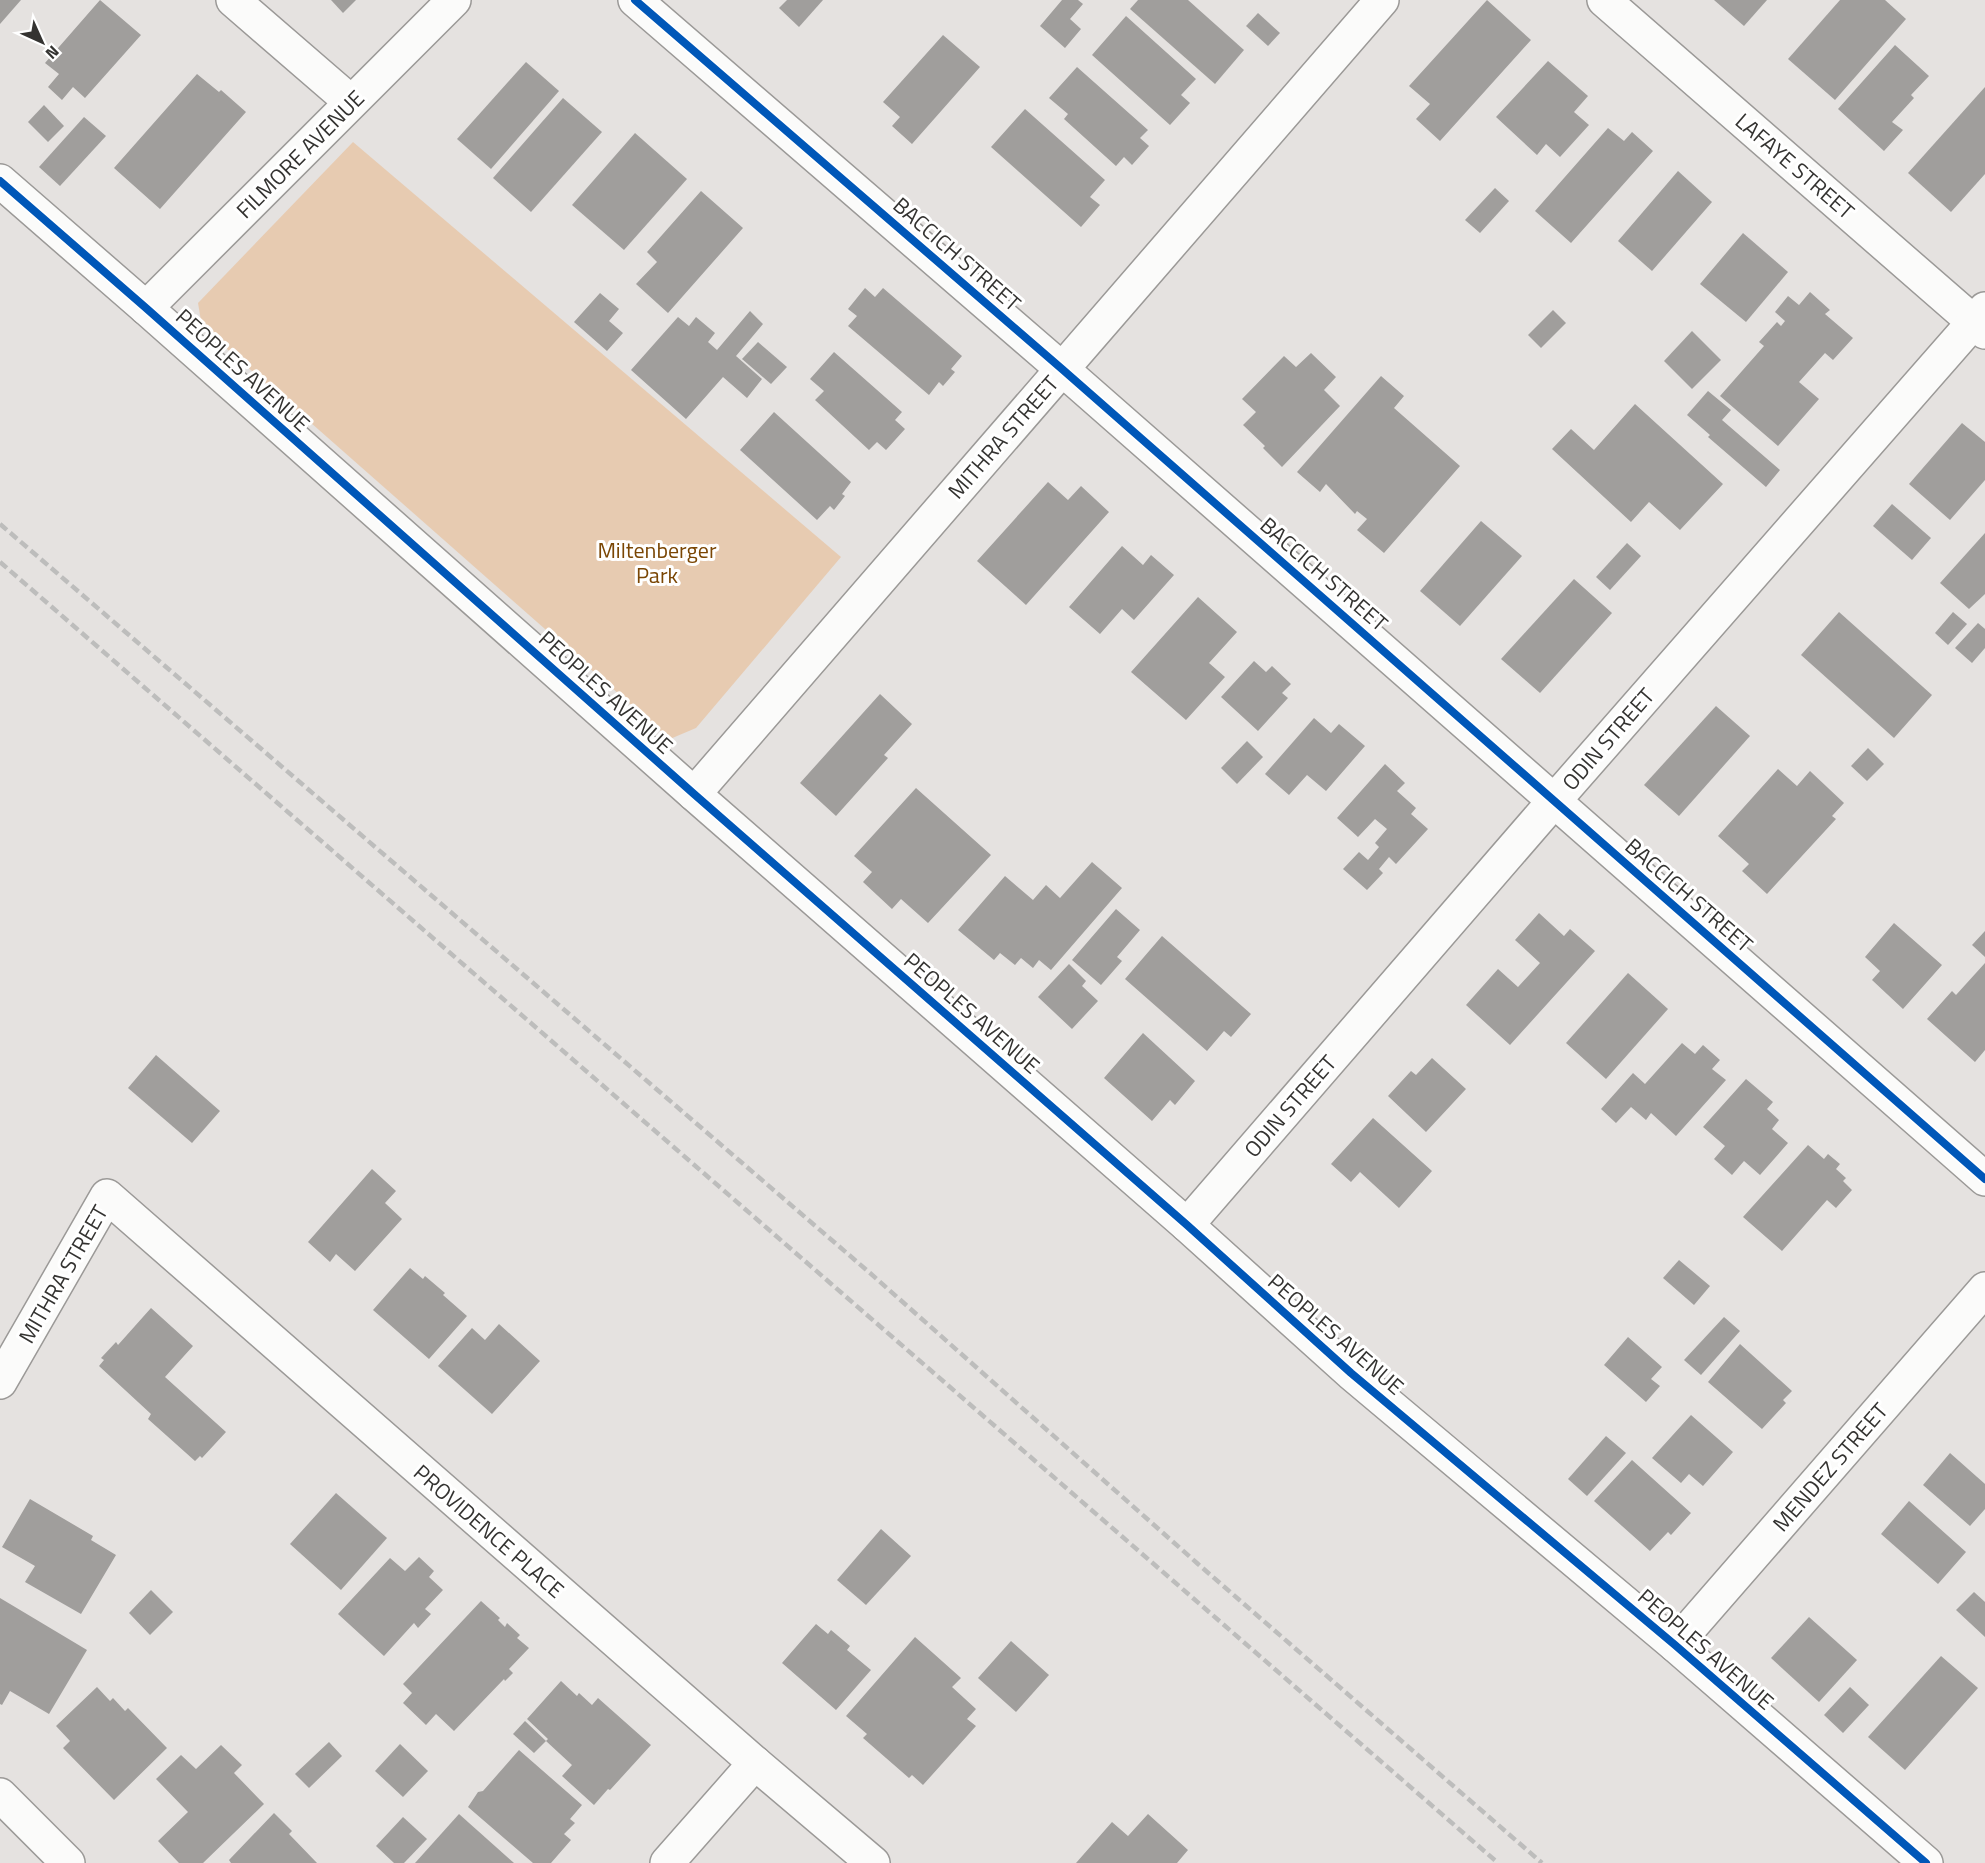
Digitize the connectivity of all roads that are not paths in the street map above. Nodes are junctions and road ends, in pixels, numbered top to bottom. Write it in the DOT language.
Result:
graph roads {
  1 [pos="233,0"];
  2 [pos="454,0"];
  3 [pos="635,0"];
  4 [pos="1382,0"];
  5 [pos="1604,0"];
  6 [pos="351,102"];
  7 [pos="0,181"];
  8 [pos="146,308"];
  9 [pos="1981,321"];
  10 [pos="1062,369"];
  11 [pos="694,794"];
  12 [pos="1554,801"];
  13 [pos="1985,1179"];
  14 [pos="107,1196"];
  15 [pos="1187,1225"];
  16 [pos="1985,1289"];
  17 [pos="0,1382"];
  18 [pos="1675,1645"];
  19 [pos="755,1763"];
  20 [pos="0,1795"];
  21 [pos="68,1863"];
  22 [pos="667,1863"];
  23 [pos="873,1863"];
  24 [pos="1926,1863"];
  1 -- 6 [label="street"];
  2 -- 6 [label="street, FILMORE AVENUE"];
  3 -- 10 [label="street, BACCICH STREET"];
  4 -- 10 [label="street, MITHRA STREET"];
  5 -- 9 [label="street, LAFAYE STREET"];
  6 -- 8 [label="street, FILMORE AVENUE"];
  7 -- 8 [label="street, PEOPLES AVENUE"];
  8 -- 11 [label="street, PEOPLES AVENUE"];
  9 -- 12 [label="street, ODIN STREET"];
  10 -- 11 [label="street, MITHRA STREET"];
  10 -- 12 [label="street, BACCICH STREET"];
  11 -- 15 [label="street, PEOPLES AVENUE"];
  12 -- 13 [label="street, BACCICH STREET"];
  12 -- 15 [label="street, ODIN STREET"];
  14 -- 17 [label="street, MITHRA STREET"];
  14 -- 19 [label="street, PROVIDENCE PLACE"];
  15 -- 18 [label="street, PEOPLES AVENUE"];
  16 -- 18 [label="street, MENDEZ STREET"];
  18 -- 24 [label="street, PEOPLES AVENUE"];
  19 -- 22 [label="street"];
  19 -- 23 [label="street, PROVIDENCE PLACE"];
  20 -- 21 [label="street"];
}
